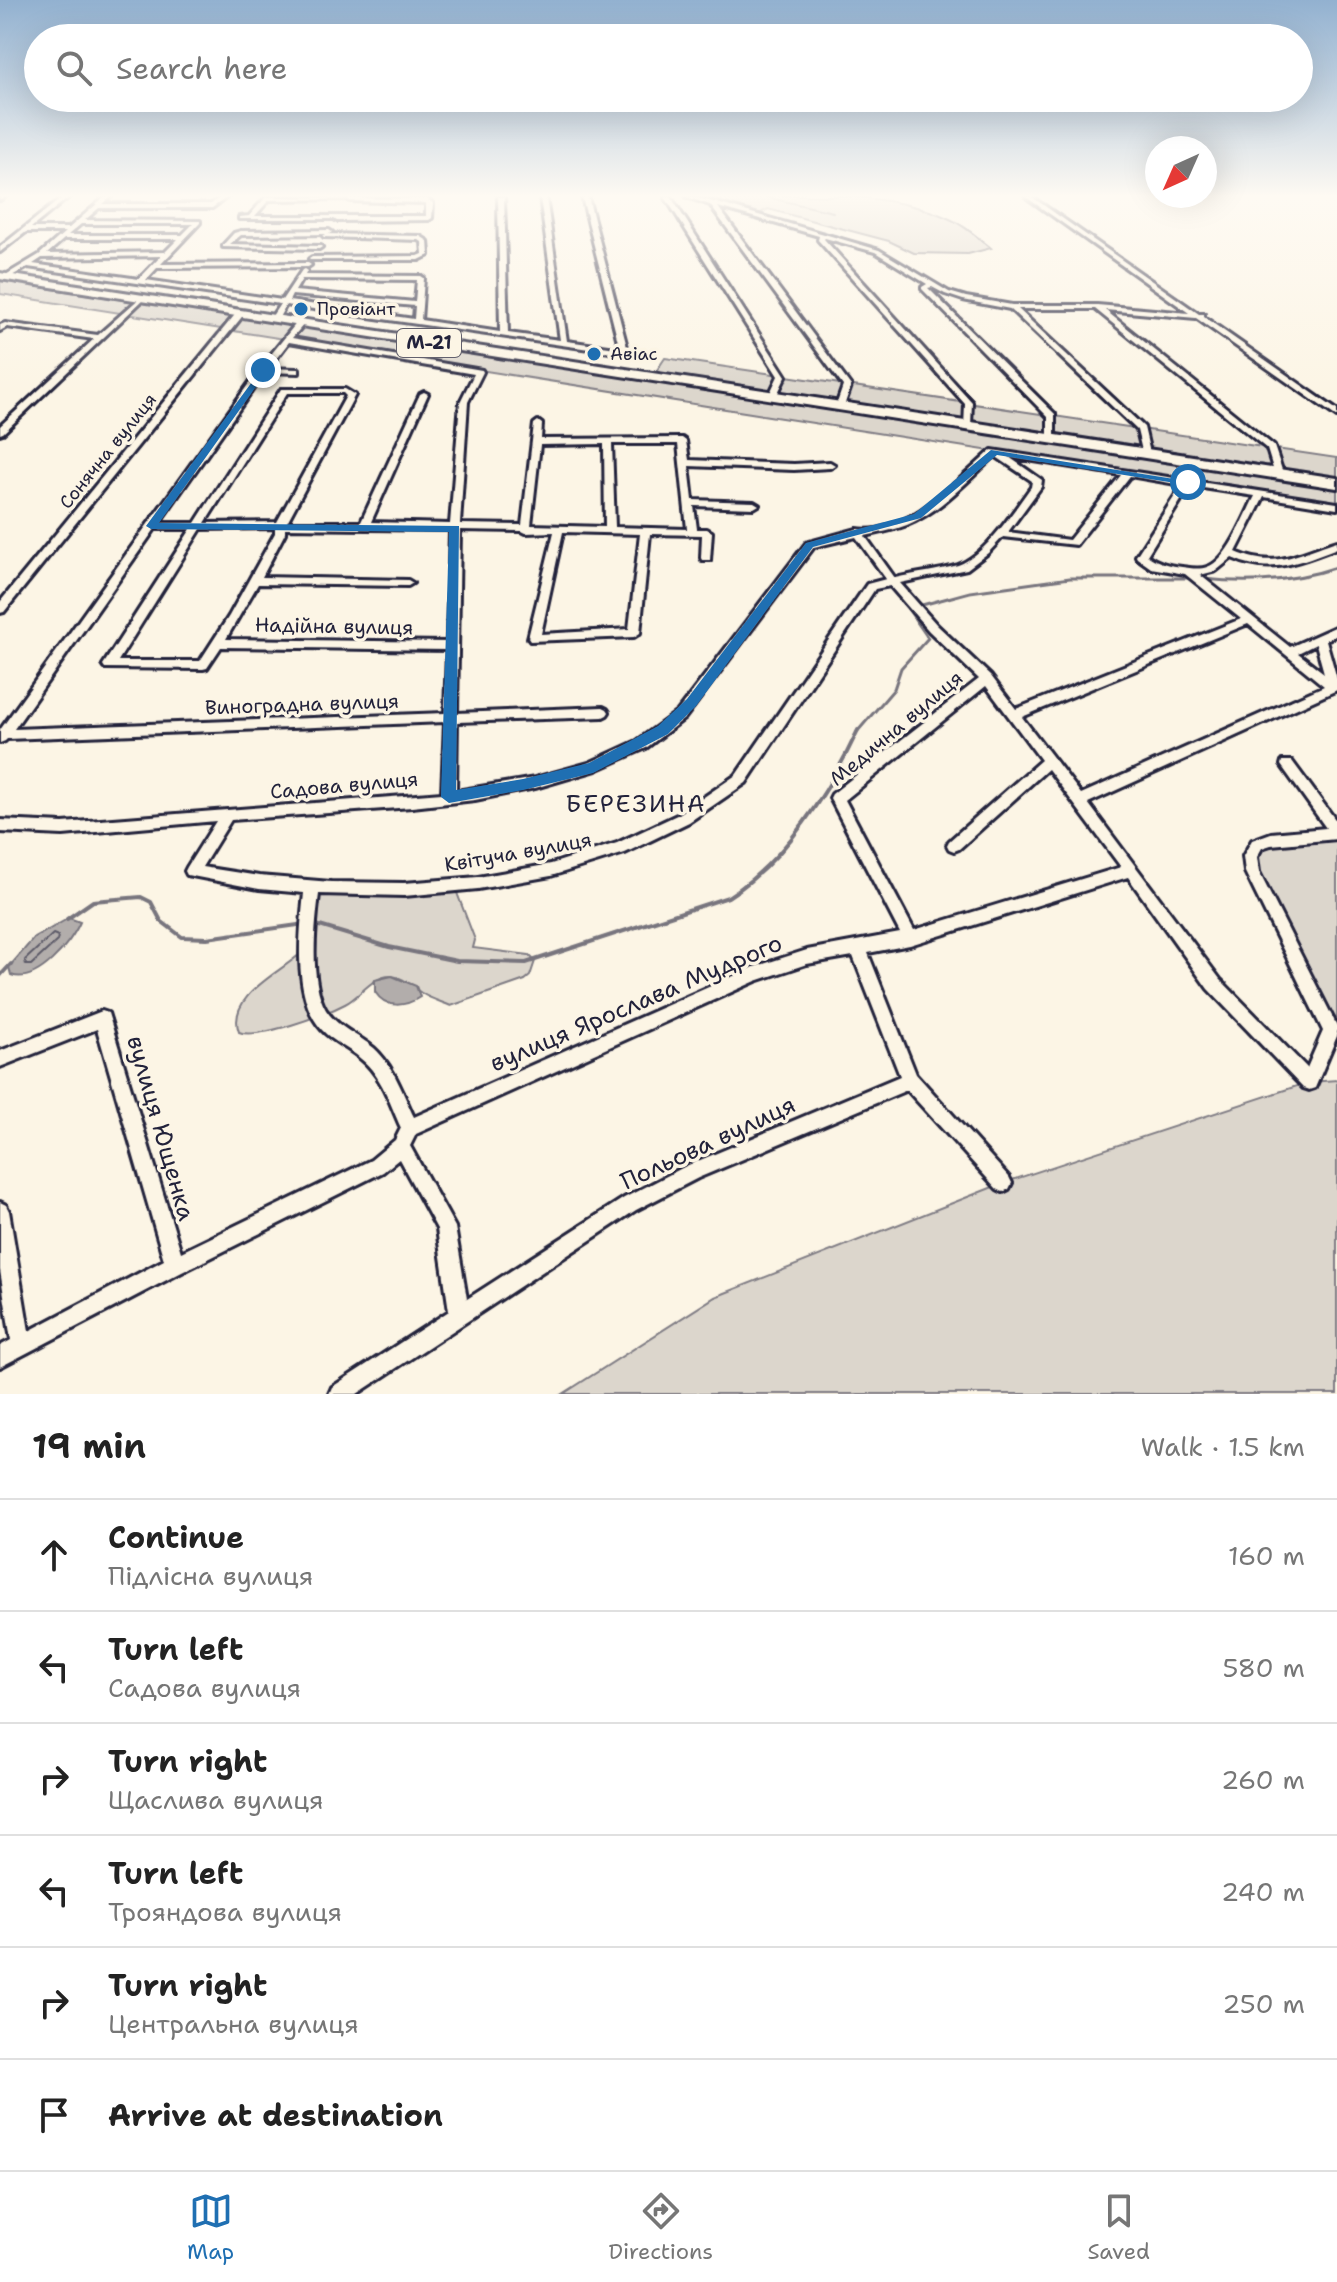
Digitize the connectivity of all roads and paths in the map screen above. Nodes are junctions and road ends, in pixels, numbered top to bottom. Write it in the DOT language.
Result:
graph roads {
  1 [pos="33,262"];
  2 [pos="161,262"];
  3 [pos="308,262"];
  4 [pos="310,262"];
  5 [pos="502,262"];
  6 [pos="552,262"];
  7 [pos="601,262"];
  8 [pos="709,262"];
  9 [pos="756,262"];
  10 [pos="841,262"];
  11 [pos="895,262"];
  12 [pos="1123,262"];
  13 [pos="29,265"];
  14 [pos="158,266"];
  15 [pos="3,276"];
  16 [pos="300,277"];
  17 [pos="141,281"];
  18 [pos="932,284"];
  19 [pos="290,293"];
  20 [pos="142,298"];
  21 [pos="284,302"];
  22 [pos="419,304"];
  23 [pos="1012,307"];
  24 [pos="1097,307"];
  25 [pos="241,313"];
  26 [pos="1201,316"];
  27 [pos="274,319"];
  28 [pos="417,322"];
  29 [pos="301,323"];
  30 [pos="0,329"];
  31 [pos="504,335"];
  32 [pos="97,337"];
  33 [pos="288,340"];
  34 [pos="564,344"];
  35 [pos="263,370"];
  36 [pos="296,371"];
  37 [pos="424,394"];
  38 [pos="773,395"];
  39 [pos="840,406"];
  40 [pos="1337,414"];
  41 [pos="538,424"];
  42 [pos="967,426"];
  43 [pos="995,430"];
  44 [pos="0,431"];
  45 [pos="1051,439"];
  46 [pos="536,442"];
  47 [pos="608,442"];
  48 [pos="995,452"];
  49 [pos="1146,453"];
  50 [pos="684,463"];
  51 [pos="830,465"];
  52 [pos="1128,473"];
  53 [pos="1278,473"];
  54 [pos="1188,482"];
  55 [pos="1337,483"];
  56 [pos="1261,494"];
  57 [pos="688,503"];
  58 [pos="754,505"];
  59 [pos="1337,506"];
  60 [pos="197,525"];
  61 [pos="365,525"];
  62 [pos="151,526"];
  63 [pos="280,526"];
  64 [pos="455,529"];
  65 [pos="526,530"];
  66 [pos="559,530"];
  67 [pos="610,530"];
  68 [pos="645,531"];
  69 [pos="692,531"];
  70 [pos="857,532"];
  71 [pos="1000,534"];
  72 [pos="1337,544"];
  73 [pos="1230,553"];
  74 [pos="706,558"];
  75 [pos="1188,571"];
  76 [pos="255,580"];
  77 [pos="893,582"];
  78 [pos="408,583"];
  79 [pos="0,609"];
  80 [pos="1248,620"];
  81 [pos="1337,630"];
  82 [pos="1320,638"];
  83 [pos="218,643"];
  84 [pos="450,646"];
  85 [pos="1289,652"];
  86 [pos="987,679"];
  87 [pos="1335,689"];
  88 [pos="603,712"];
  89 [pos="1016,714"];
  90 [pos="449,718"];
  91 [pos="2,737"];
  92 [pos="1049,760"];
  93 [pos="1287,765"];
  94 [pos="449,797"];
  95 [pos="1079,801"];
  96 [pos="227,815"];
  97 [pos="0,827"];
  98 [pos="1337,833"];
  99 [pos="954,845"];
  100 [pos="1131,870"];
  101 [pos="312,890"];
  102 [pos="910,938"];
  103 [pos="858,948"];
  104 [pos="0,1059"];
  105 [pos="910,1080"];
  106 [pos="410,1128"];
  107 [pos="401,1146"];
  108 [pos="1003,1183"];
  109 [pos="0,1211"];
  110 [pos="175,1265"];
  111 [pos="459,1314"];
  112 [pos="22,1346"];
  113 [pos="0,1357"];
  114 [pos="339,1394"];
  1 -- 13 [label="street"];
  2 -- 14 [label="street"];
  3 -- 14 [label="street"];
  4 -- 16 [label="street"];
  5 -- 31 [label="street"];
  6 -- 34 [label="street"];
  7 -- 34 [label="street"];
  8 -- 38 [label="street"];
  9 -- 39 [label="street"];
  10 -- 42 [label="street"];
  11 -- 18 [label="street"];
  12 -- 26 [label="street"];
  13 -- 15 [label="street"];
  13 -- 17 [label="street"];
  14 -- 17 [label="street"];
  15 -- 20 [label="highway, М-21"];
  16 -- 19 [label="street"];
  16 -- 22 [label="street"];
  17 -- 21 [label="street"];
  18 -- 23 [label="street"];
  18 -- 45 [label="street"];
  19 -- 21 [label="street"];
  19 -- 22 [label="street"];
  20 -- 25 [label="highway, М-21"];
  20 -- 32 [label="street"];
  21 -- 27 [label="street"];
  21 -- 28 [label="street"];
  22 -- 28 [label="street"];
  23 -- 24 [label="street"];
  23 -- 49 [label="street"];
  24 -- 26 [label="street"];
  24 -- 53 [label="street"];
  25 -- 27 [label="highway, М-21"];
  25 -- 79 [label="street, Сонячна вулиця"];
  26 -- 40 [label="street"];
  27 -- 29 [label="highway, М-21"];
  28 -- 31 [label="street"];
  29 -- 33 [label="street"];
  29 -- 38 [label="highway, М-21"];
  30 -- 32 [label="street"];
  31 -- 34 [label="street"];
  32 -- 44 [label="street"];
  33 -- 35 [label="street"];
  33 -- 64 [label="street"];
  35 -- 36 [label="street"];
  35 -- 62 [label="street"];
  37 -- 61 [label="street"];
  38 -- 39 [label="highway, М-21"];
  39 -- 42 [label="highway, М-21"];
  41 -- 46 [label="street"];
  42 -- 43 [label="highway, М-21"];
  43 -- 45 [label="highway, М-21"];
  43 -- 48 [label="street"];
  45 -- 49 [label="highway, М-21"];
  46 -- 47 [label="street"];
  46 -- 65 [label="street"];
  47 -- 50 [label="street"];
  47 -- 67 [label="street"];
  48 -- 52 [label="street"];
  48 -- 70 [label="street, Садова вулиця"];
  48 -- 71 [label="street, Квітуча вулиця"];
  49 -- 53 [label="highway, М-21"];
  50 -- 51 [label="street"];
  50 -- 57 [label="street"];
  52 -- 54 [label="street"];
  52 -- 71 [label="street"];
  53 -- 55 [label="highway, М-21"];
  54 -- 56 [label="street"];
  54 -- 75 [label="street"];
  56 -- 59 [label="street"];
  56 -- 73 [label="street"];
  57 -- 58 [label="street"];
  57 -- 69 [label="street"];
  60 -- 62 [label="street"];
  60 -- 63 [label="street"];
  60 -- 63 [label="street"];
  60 -- 83 [label="street"];
  61 -- 63 [label="street"];
  61 -- 64 [label="street"];
  62 -- 91 [label="street"];
  63 -- 76 [label="street"];
  64 -- 65 [label="street"];
  64 -- 84 [label="street"];
  65 -- 66 [label="street"];
  66 -- 67 [label="street"];
  66 -- 68 [label="street"];
  67 -- 68 [label="street"];
  68 -- 69 [label="street"];
  69 -- 74 [label="street"];
  70 -- 77 [label="street, Медична вулиця"];
  70 -- 94 [label="street, Садова вулиця"];
  71 -- 77 [label="street, Квітуча вулиця"];
  72 -- 73 [label="street"];
  73 -- 75 [label="street"];
  75 -- 80 [label="street"];
  76 -- 78 [label="street"];
  76 -- 83 [label="street"];
  77 -- 86 [label="street, Медична вулиця"];
  77 -- 101 [label="street, Квітуча вулиця"];
  80 -- 85 [label="street"];
  80 -- 89 [label="street"];
  81 -- 82 [label="street"];
  82 -- 85 [label="street"];
  82 -- 87 [label="street"];
  83 -- 84 [label="street, Надійна вулиця"];
  84 -- 90 [label="street"];
  85 -- 87 [label="street"];
  86 -- 89 [label="street, Медична вулиця"];
  86 -- 102 [label="street, Медична вулиця"];
  87 -- 95 [label="street"];
  88 -- 90 [label="street, Виноградна вулиця"];
  89 -- 92 [label="street, Медична вулиця"];
  90 -- 91 [label="street, Виноградна вулиця"];
  90 -- 94 [label="street"];
  92 -- 95 [label="street, Медична вулиця"];
  92 -- 99 [label="street"];
  93 -- 98 [label="street"];
  94 -- 96 [label="street, Садова вулиця"];
  95 -- 100 [label="street"];
  96 -- 97 [label="street, Садова вулиця"];
  96 -- 101 [label="street, Квітуча вулиця"];
  98 -- 100 [label="street"];
  100 -- 102 [label="street, вулиця Ярослава Мудрого"];
  101 -- 106 [label="street"];
  102 -- 103 [label="street, вулиця Ярослава Мудрого"];
  103 -- 105 [label="street"];
  103 -- 106 [label="street, вулиця Ярослава Мудрого"];
  104 -- 110 [label="street, вулиця Ющенка"];
  105 -- 108 [label="street"];
  105 -- 111 [label="street, Польова вулиця"];
  106 -- 107 [label="street"];
  107 -- 110 [label="street"];
  107 -- 111 [label="street"];
  109 -- 112 [label="street"];
  110 -- 112 [label="street"];
  111 -- 114 [label="street, Польова вулиця"];
  112 -- 113 [label="street"];
}
